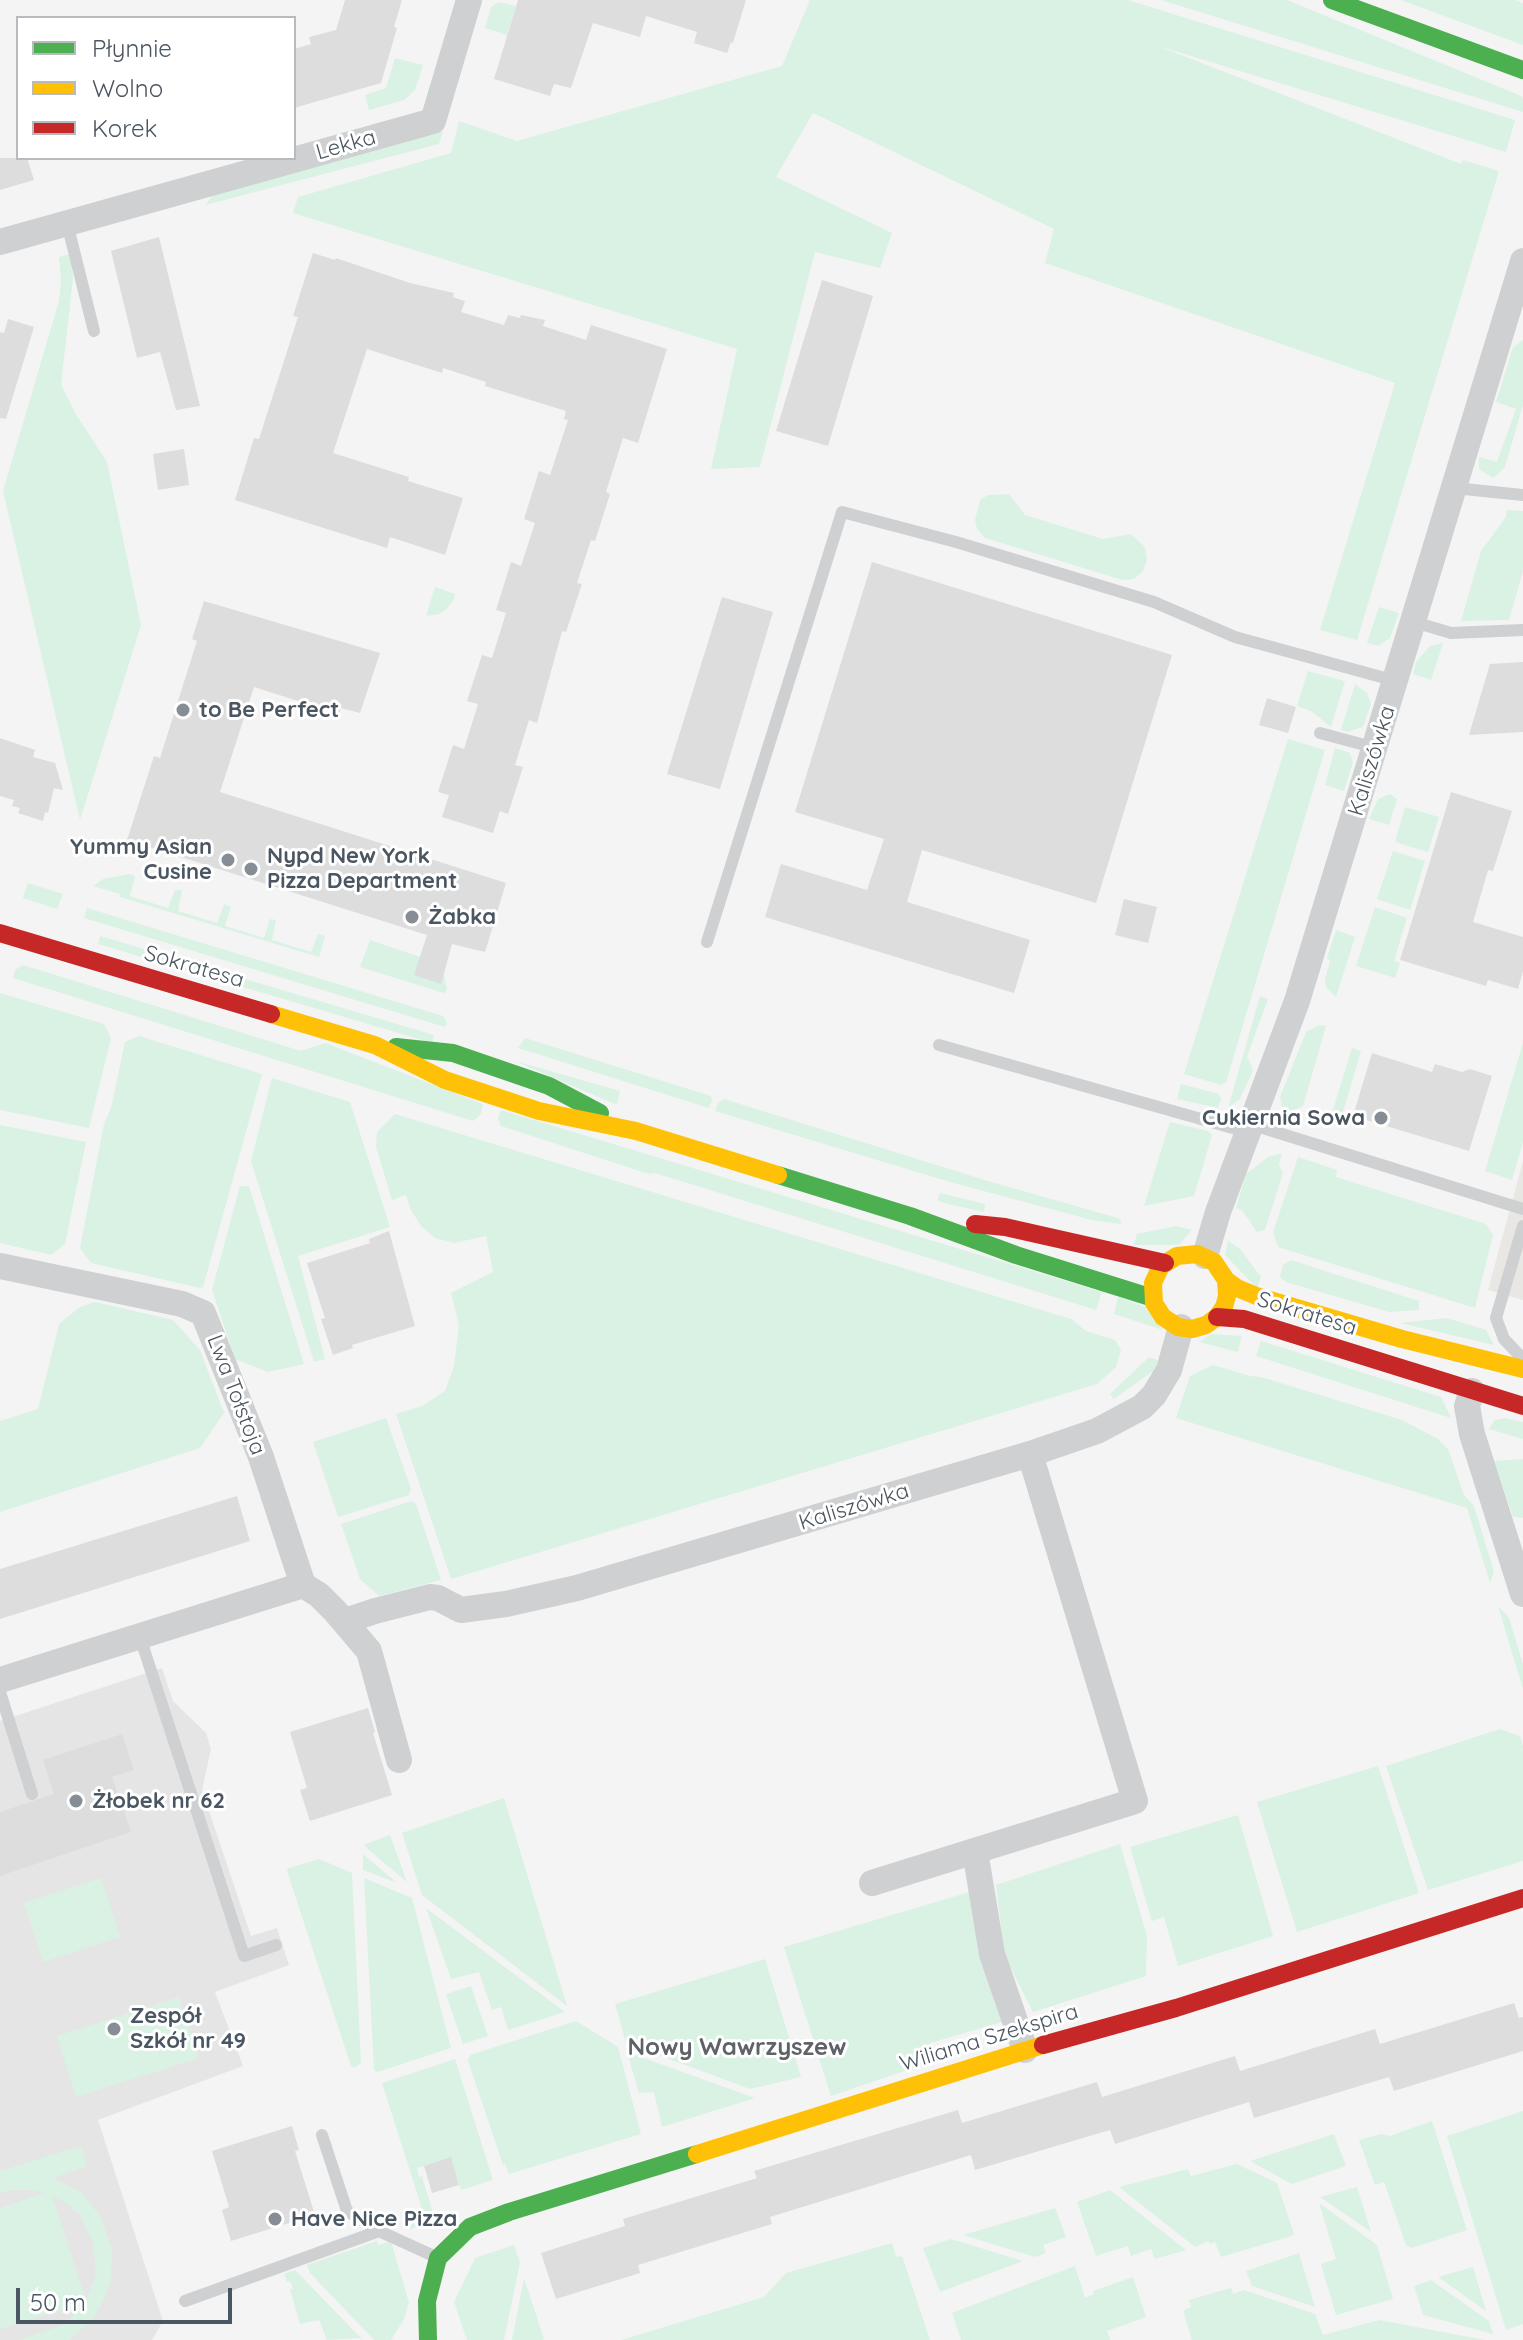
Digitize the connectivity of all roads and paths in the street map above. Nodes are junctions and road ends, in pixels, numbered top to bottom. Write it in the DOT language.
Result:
graph roads {
  1 [pos="469,0"];
  2 [pos="1332,0"];
  3 [pos="1523,70"];
  4 [pos="296,159"];
  5 [pos="293,160"];
  6 [pos="67,223"];
  7 [pos="0,242"];
  8 [pos="1523,261"];
  9 [pos="94,331"];
  10 [pos="1454,488"];
  11 [pos="1523,495"];
  12 [pos="1414,622"];
  13 [pos="1523,630"];
  14 [pos="1396,681"];
  15 [pos="1320,733"];
  16 [pos="1376,748"];
  17 [pos="0,933"];
  18 [pos="707,942"];
  19 [pos="375,1045"];
  20 [pos="939,1045"];
  21 [pos="1249,1128"];
  22 [pos="636,1131"];
  23 [pos="1523,1209"];
  24 [pos="910,1216"];
  25 [pos="1523,1226"];
  26 [pos="1205,1256"];
  27 [pos="1165,1263"];
  28 [pos="0,1266"];
  29 [pos="1516,1274"];
  30 [pos="1226,1280"];
  31 [pos="1153,1298"];
  32 [pos="1217,1317"];
  33 [pos="1181,1327"];
  34 [pos="1523,1359"];
  35 [pos="1523,1369"];
  36 [pos="1472,1391"];
  37 [pos="1523,1406"];
  38 [pos="1030,1454"];
  39 [pos="303,1585"];
  40 [pos="1523,1594"];
  41 [pos="345,1621"];
  42 [pos="140,1637"];
  43 [pos="0,1680"];
  44 [pos="0,1692"];
  45 [pos="399,1760"];
  46 [pos="32,1794"];
  47 [pos="975,1851"];
  48 [pos="872,1883"];
  49 [pos="1523,1898"];
  50 [pos="276,1945"];
  51 [pos="1025,2050"];
  52 [pos="322,2135"];
  53 [pos="379,2231"];
  54 [pos="438,2258"];
  55 [pos="185,2301"];
  56 [pos="428,2340"];
  1 -- 4 [label="street, Lekka"];
  2 -- 3 [label="street"];
  5 -- 6 [label="street, Lekka"];
  6 -- 7 [label="street, Lekka"];
  6 -- 9 [label="lane"];
  8 -- 10 [label="street, Kaliszówka"];
  10 -- 11 [label="lane"];
  10 -- 12 [label="street, Kaliszówka"];
  12 -- 13 [label="lane"];
  12 -- 14 [label="street, Kaliszówka"];
  14 -- 16 [label="street, Kaliszówka"];
  14 -- 18 [label="lane"];
  15 -- 16 [label="lane"];
  16 -- 21 [label="street, Kaliszówka"];
  17 -- 19 [label="street, Sokratesa"];
  19 -- 22 [label="street, Sokratesa"];
  19 -- 22 [label="street, Sokratesa"];
  20 -- 21 [label="lane"];
  21 -- 23 [label="lane"];
  21 -- 26 [label="street, Kaliszówka"];
  22 -- 24 [label="street, Sokratesa"];
  24 -- 27 [label="street, Sokratesa"];
  24 -- 31 [label="street, Sokratesa"];
  25 -- 29 [label="lane"];
  26 -- 27 [label="street, Sokratesa"];
  26 -- 30 [label="street, Sokratesa"];
  27 -- 31 [label="street"];
  28 -- 39 [label="street, Lwa Tołstoja"];
  29 -- 34 [label="lane"];
  30 -- 32 [label="street"];
  30 -- 35 [label="street, Sokratesa"];
  31 -- 33 [label="street, Sokratesa"];
  32 -- 33 [label="street, Sokratesa"];
  32 -- 36 [label="street, Sokratesa"];
  33 -- 38 [label="street, Kaliszówka"];
  36 -- 37 [label="street, Sokratesa"];
  36 -- 40 [label="street"];
  38 -- 41 [label="street, Kaliszówka"];
  38 -- 47 [label="street"];
  39 -- 41 [label="street"];
  39 -- 42 [label="street"];
  41 -- 45 [label="street"];
  42 -- 43 [label="street"];
  42 -- 50 [label="lane"];
  44 -- 46 [label="lane"];
  47 -- 48 [label="street"];
  47 -- 51 [label="street"];
  49 -- 51 [label="street, Wiliama Szekspira"];
  51 -- 54 [label="street, Wiliama Szekspira"];
  52 -- 53 [label="lane"];
  53 -- 54 [label="lane"];
  53 -- 55 [label="lane"];
  54 -- 56 [label="street"];
}
